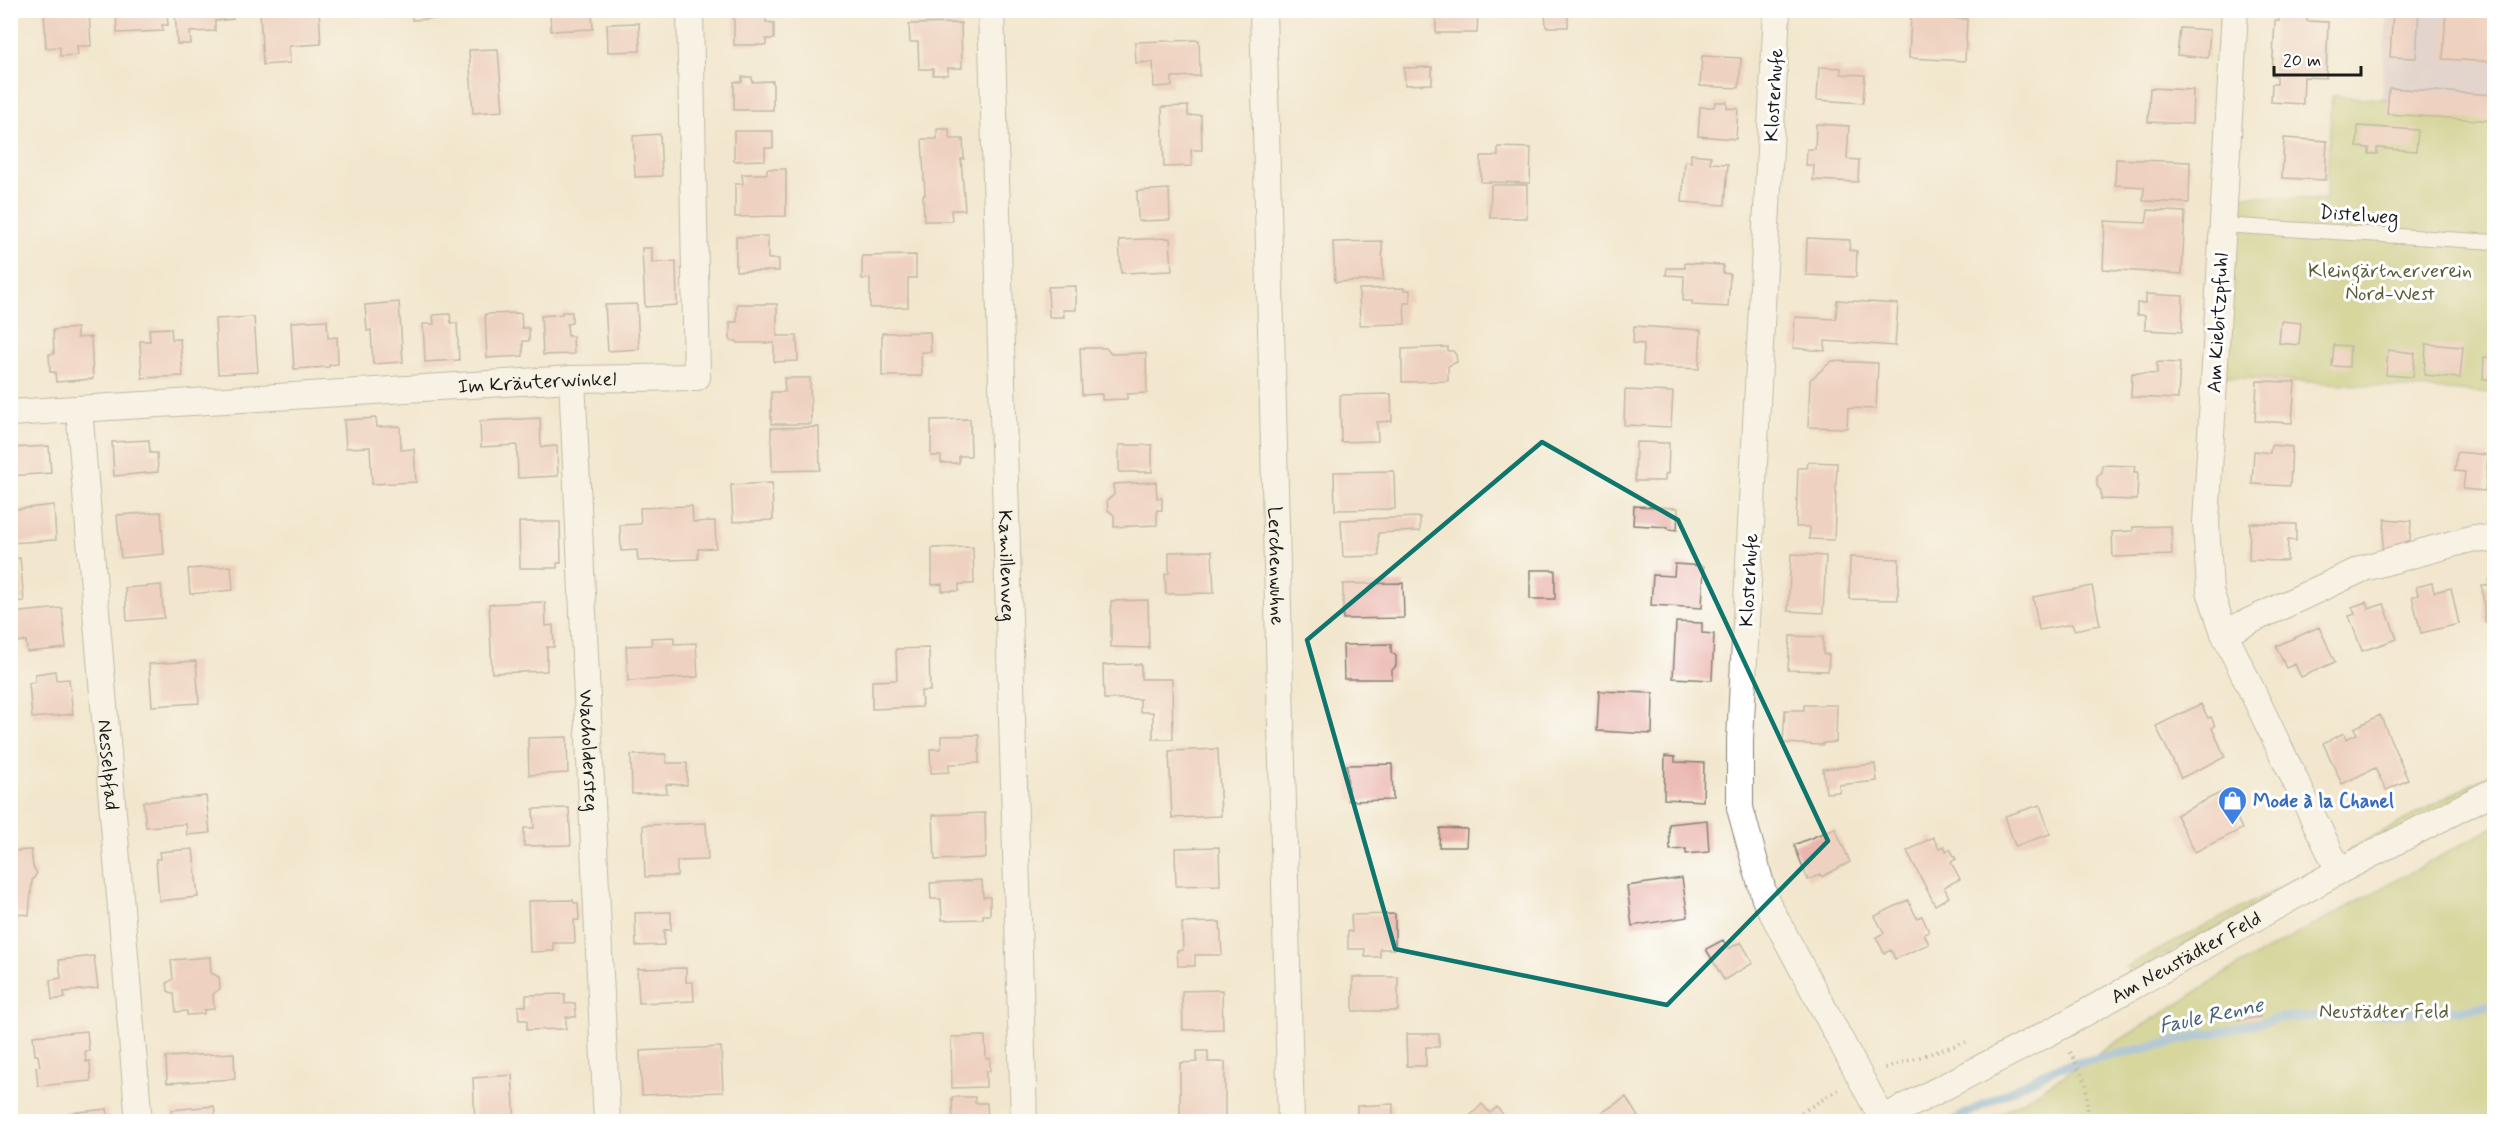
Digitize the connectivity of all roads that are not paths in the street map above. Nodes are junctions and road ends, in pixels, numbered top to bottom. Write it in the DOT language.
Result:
graph roads {
  1 [pos="690,10"];
  2 [pos="991,10"];
  3 [pos="1263,10"];
  4 [pos="1777,10"];
  5 [pos="2235,10"];
  6 [pos="2222,225"];
  7 [pos="2494,242"];
  8 [pos="572,379"];
  9 [pos="79,409"];
  10 [pos="10,413"];
  11 [pos="2494,540"];
  12 [pos="2224,633"];
  13 [pos="2494,791"];
  14 [pos="2339,870"];
  15 [pos="1879,1120"];
  16 [pos="139,1122"];
  17 [pos="607,1122"];
  18 [pos="1024,1122"];
  19 [pos="1291,1122"];
  1 -- 8 [label="street, Im Kräuterwinkel"];
  2 -- 18 [label="street, Kamillenweg"];
  3 -- 19 [label="street, Lerchenwuhne"];
  4 -- 15 [label="street, Klosterhufe"];
  5 -- 6 [label="street, Am Kiebitzpfuhl"];
  6 -- 7 [label="lane, Distelweg"];
  6 -- 12 [label="street, Am Kiebitzpfuhl"];
  8 -- 9 [label="street, Im Kräuterwinkel"];
  8 -- 17 [label="street, Wacholdersteg"];
  9 -- 10 [label="street, Im Kräuterwinkel"];
  9 -- 16 [label="street, Nesselpfad"];
  11 -- 12 [label="street"];
  12 -- 14 [label="street, Am Kiebitzpfuhl"];
  13 -- 14 [label="street, Am Neustädter Feld"];
  14 -- 15 [label="street, Am Neustädter Feld"];
}
